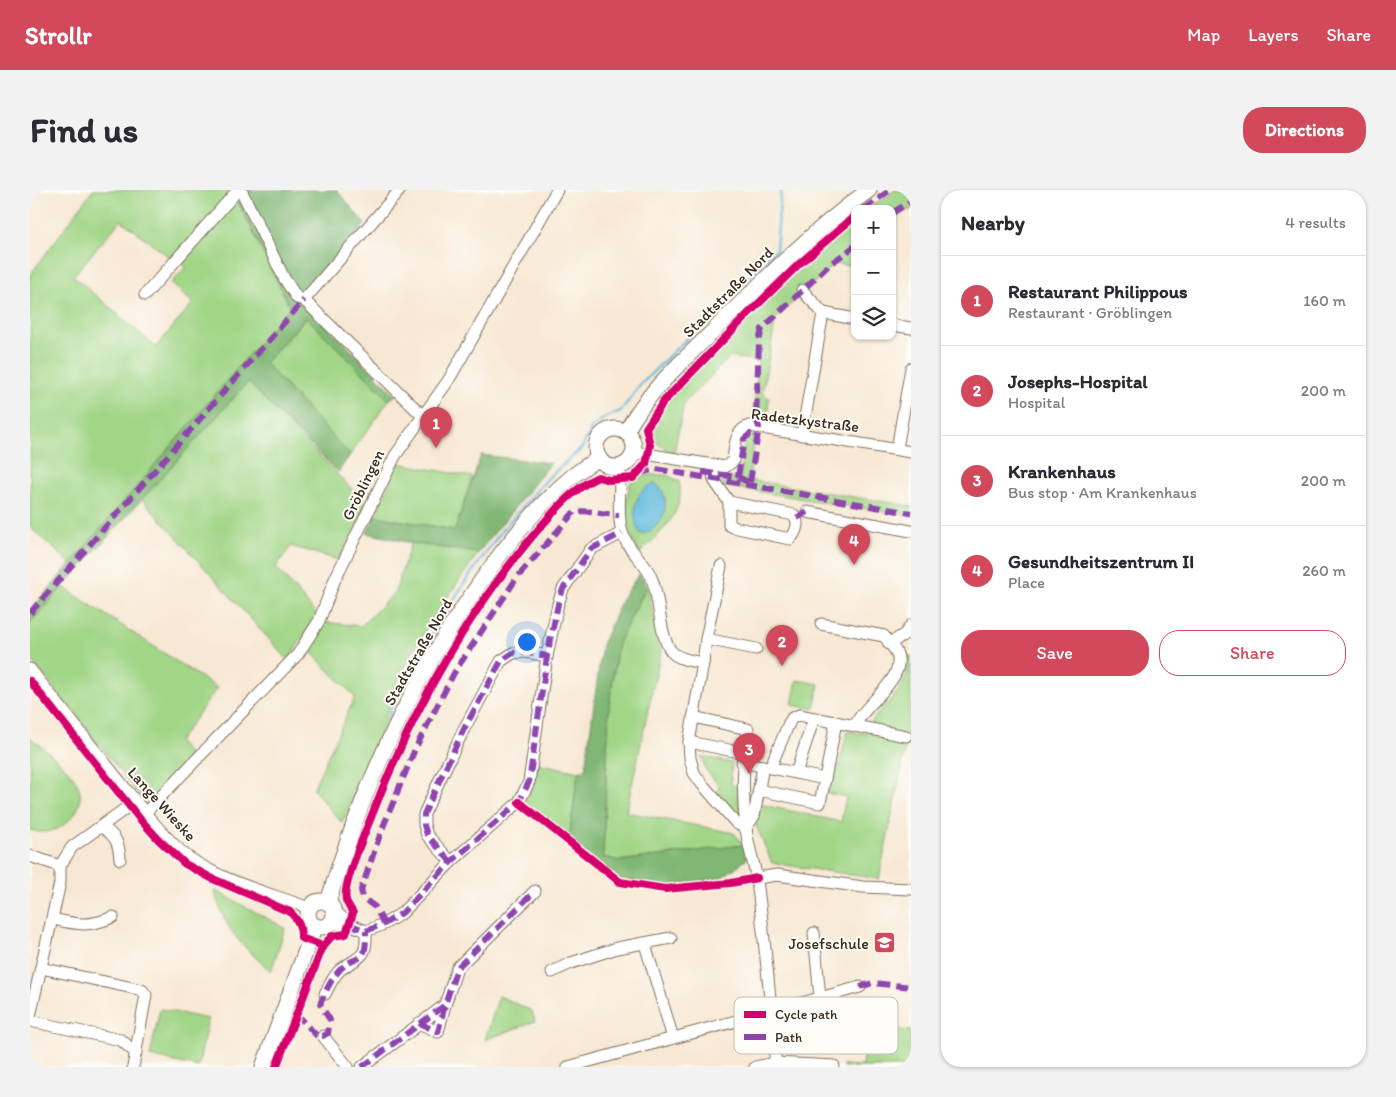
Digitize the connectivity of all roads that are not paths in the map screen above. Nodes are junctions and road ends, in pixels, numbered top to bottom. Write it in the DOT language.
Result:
graph roads {
  1 [pos="240,190"];
  2 [pos="400,190"];
  3 [pos="557,190"];
  4 [pos="869,190"];
  5 [pos="802,290"];
  6 [pos="145,294"];
  7 [pos="304,300"];
  8 [pos="823,313"];
  9 [pos="851,318"];
  10 [pos="896,326"];
  11 [pos="911,328"];
  12 [pos="911,368"];
  13 [pos="424,416"];
  14 [pos="626,432"];
  15 [pos="802,434"];
  16 [pos="897,450"];
  17 [pos="634,452"];
  18 [pos="911,452"];
  19 [pos="599,458"];
  20 [pos="712,466"];
  21 [pos="619,467"];
  22 [pos="729,502"];
  23 [pos="806,512"];
  24 [pos="911,531"];
  25 [pos="622,533"];
  26 [pos="721,566"];
  27 [pos="821,624"];
  28 [pos="911,625"];
  29 [pos="706,639"];
  30 [pos="890,644"];
  31 [pos="756,649"];
  32 [pos="547,656"];
  33 [pos="704,663"];
  34 [pos="30,669"];
  35 [pos="693,717"];
  36 [pos="814,718"];
  37 [pos="836,722"];
  38 [pos="855,726"];
  39 [pos="906,736"];
  40 [pos="689,742"];
  41 [pos="743,757"];
  42 [pos="767,767"];
  43 [pos="796,773"];
  44 [pos="825,779"];
  45 [pos="759,790"];
  46 [pos="136,801"];
  47 [pos="145,813"];
  48 [pos="102,827"];
  49 [pos="746,828"];
  50 [pos="30,856"];
  51 [pos="120,859"];
  52 [pos="451,862"];
  53 [pos="60,866"];
  54 [pos="756,878"];
  55 [pos="911,889"];
  56 [pos="535,890"];
  57 [pos="309,908"];
  58 [pos="331,912"];
  59 [pos="113,917"];
  60 [pos="53,919"];
  61 [pos="315,926"];
  62 [pos="366,930"];
  63 [pos="814,933"];
  64 [pos="671,938"];
  65 [pos="645,944"];
  66 [pos="41,968"];
  67 [pos="552,972"];
  68 [pos="860,987"];
  69 [pos="325,994"];
  70 [pos="770,997"];
  71 [pos="820,997"];
  72 [pos="824,997"];
  73 [pos="446,1006"];
  74 [pos="30,1016"];
  75 [pos="30,1021"];
  76 [pos="734,1022"];
  77 [pos="420,1024"];
  78 [pos="323,1036"];
  79 [pos="673,1038"];
  80 [pos="136,1053"];
  81 [pos="775,1065"];
  82 [pos="834,1066"];
  83 [pos="133,1067"];
  84 [pos="263,1067"];
  85 [pos="348,1067"];
  86 [pos="362,1067"];
  87 [pos="568,1067"];
  88 [pos="755,1067"];
  1 -- 6 [label="street"];
  1 -- 7 [label="street"];
  2 -- 7 [label="street"];
  3 -- 13 [label="street, Gröblingen"];
  4 -- 14 [label="main road, Stadtstraße Nord"];
  5 -- 8 [label="street"];
  7 -- 13 [label="street"];
  8 -- 9 [label="street"];
  8 -- 15 [label="street"];
  10 -- 11 [label="street"];
  12 -- 16 [label="street"];
  13 -- 47 [label="street, Gröblingen"];
  14 -- 17 [label="main road"];
  14 -- 19 [label="main road"];
  15 -- 16 [label="street, Radetzkystraße"];
  15 -- 20 [label="street, Radetzkystraße"];
  16 -- 18 [label="street, Radetzkystraße"];
  17 -- 20 [label="street, Radetzkystraße"];
  17 -- 21 [label="main road"];
  19 -- 21 [label="main road"];
  19 -- 58 [label="main road, Stadtstraße Nord"];
  20 -- 22 [label="street"];
  21 -- 25 [label="street"];
  22 -- 22 [label="street"];
  23 -- 24 [label="street"];
  25 -- 32 [label="street"];
  25 -- 33 [label="street"];
  26 -- 29 [label="street"];
  27 -- 30 [label="street"];
  28 -- 30 [label="street"];
  29 -- 31 [label="street"];
  29 -- 33 [label="street"];
  30 -- 38 [label="street"];
  32 -- 52 [label="street"];
  32 -- 52 [label="street"];
  33 -- 35 [label="street"];
  34 -- 46 [label="street, Lange Wieske"];
  35 -- 40 [label="street"];
  35 -- 41 [label="street"];
  36 -- 37 [label="street"];
  36 -- 42 [label="street"];
  36 -- 43 [label="street"];
  37 -- 38 [label="street"];
  37 -- 44 [label="street"];
  38 -- 39 [label="street"];
  40 -- 41 [label="street"];
  40 -- 49 [label="street"];
  41 -- 42 [label="street"];
  41 -- 49 [label="street"];
  42 -- 43 [label="street"];
  42 -- 45 [label="street"];
  43 -- 44 [label="street"];
  44 -- 45 [label="street"];
  45 -- 49 [label="street"];
  46 -- 47 [label="street, Lange Wieske"];
  46 -- 48 [label="street"];
  47 -- 57 [label="street, Lange Wieske"];
  48 -- 51 [label="street"];
  48 -- 53 [label="street"];
  49 -- 54 [label="street"];
  50 -- 53 [label="street"];
  52 -- 62 [label="street"];
  53 -- 60 [label="street"];
  54 -- 55 [label="street"];
  54 -- 70 [label="street"];
  56 -- 73 [label="street"];
  57 -- 58 [label="main road"];
  57 -- 61 [label="main road"];
  58 -- 61 [label="main road"];
  58 -- 62 [label="street"];
  59 -- 60 [label="street"];
  60 -- 66 [label="street"];
  61 -- 84 [label="main road"];
  62 -- 69 [label="street"];
  63 -- 71 [label="street"];
  64 -- 65 [label="street"];
  65 -- 67 [label="street"];
  65 -- 79 [label="street"];
  66 -- 74 [label="street"];
  66 -- 80 [label="street"];
  68 -- 72 [label="street"];
  73 -- 77 [label="street"];
  73 -- 77 [label="street"];
  75 -- 80 [label="street"];
  76 -- 79 [label="street"];
  77 -- 86 [label="street"];
  78 -- 85 [label="street"];
  79 -- 87 [label="street"];
  80 -- 83 [label="street"];
  81 -- 82 [label="street"];
  81 -- 88 [label="street"];
}
